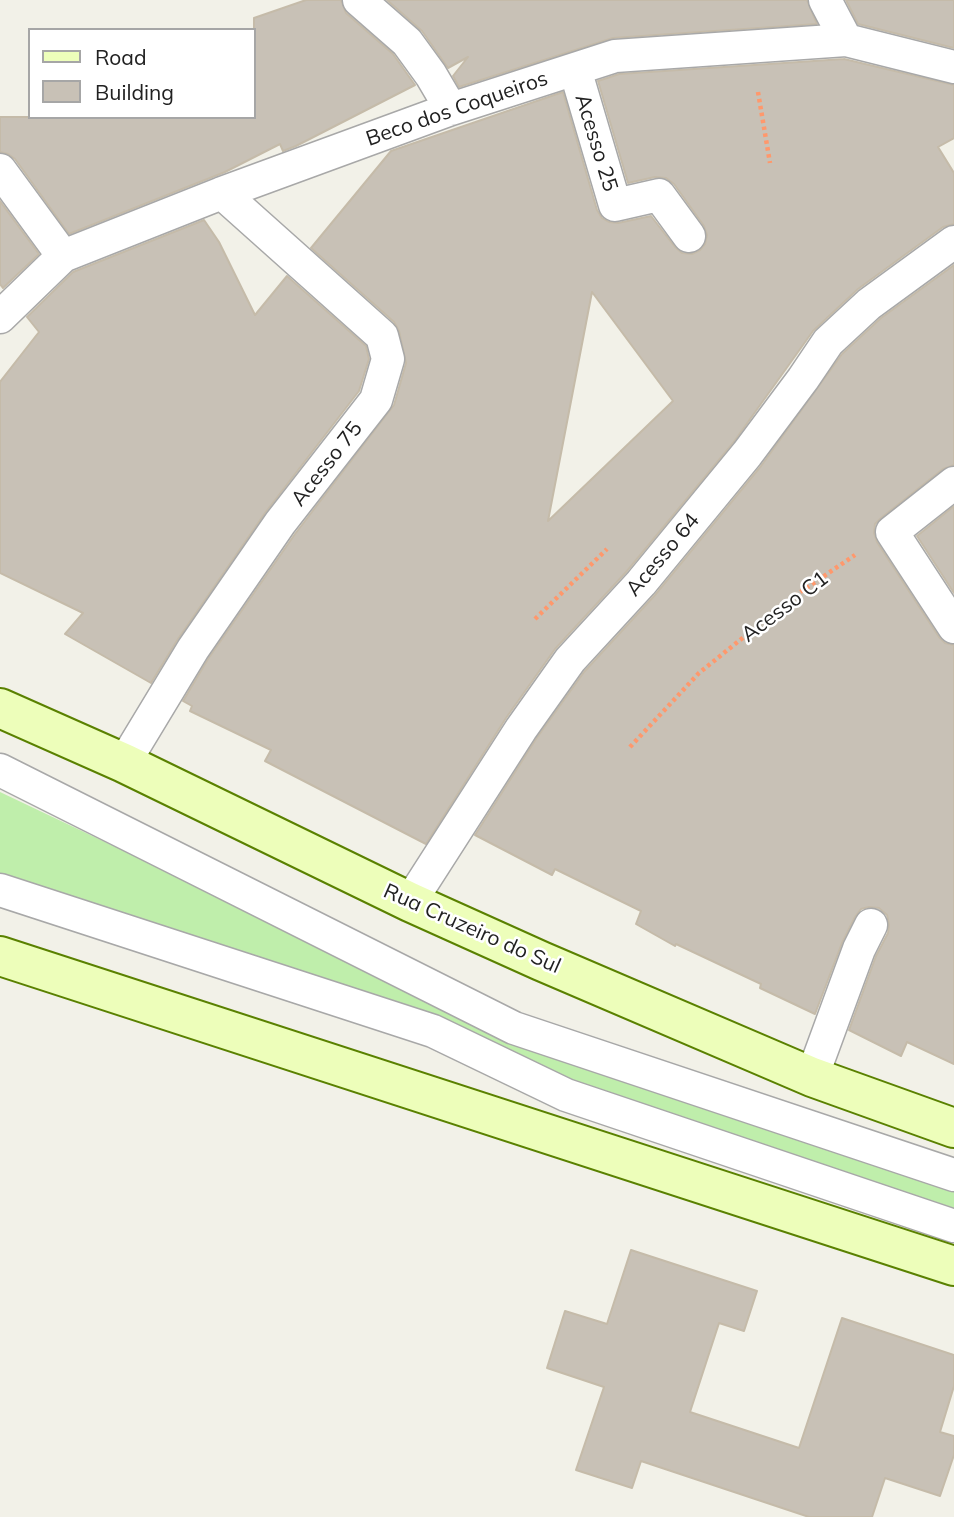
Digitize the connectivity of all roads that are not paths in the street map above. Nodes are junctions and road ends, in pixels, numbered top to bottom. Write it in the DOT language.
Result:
graph roads {
  1 [pos="359,0"];
  2 [pos="825,0"];
  3 [pos="846,40"];
  4 [pos="954,67"];
  5 [pos="575,69"];
  6 [pos="451,108"];
  7 [pos="0,170"];
  8 [pos="222,193"];
  9 [pos="689,236"];
  10 [pos="954,242"];
  11 [pos="63,256"];
  12 [pos="0,317"];
  13 [pos="954,483"];
  14 [pos="954,627"];
  15 [pos="0,708"];
  16 [pos="124,763"];
  17 [pos="0,770"];
  18 [pos="0,890"];
  19 [pos="410,902"];
  20 [pos="871,925"];
  21 [pos="0,956"];
  22 [pos="812,1077"];
  23 [pos="954,1128"];
  24 [pos="954,1175"];
  25 [pos="954,1226"];
  26 [pos="954,1266"];
  1 -- 6 [label="lane"];
  2 -- 3 [label="lane"];
  3 -- 4 [label="lane, Beco dos Coqueiros"];
  3 -- 5 [label="lane, Beco dos Coqueiros"];
  5 -- 6 [label="lane, Beco dos Coqueiros"];
  5 -- 9 [label="lane, Acesso 25"];
  6 -- 8 [label="lane, Beco dos Coqueiros"];
  7 -- 11 [label="lane"];
  8 -- 11 [label="lane, Beco dos Coqueiros"];
  8 -- 16 [label="lane, Acesso 75"];
  10 -- 19 [label="lane, Acesso 64"];
  11 -- 12 [label="lane, Beco dos Coqueiros"];
  13 -- 14 [label="lane"];
  15 -- 16 [label="main road, Rua Cruzeiro do Sul"];
  16 -- 19 [label="main road, Rua Cruzeiro do Sul"];
  17 -- 24 [label="lane"];
  18 -- 25 [label="lane"];
  19 -- 22 [label="main road, Rua Cruzeiro do Sul"];
  20 -- 22 [label="lane"];
  21 -- 26 [label="main road"];
  22 -- 23 [label="main road, Rua Cruzeiro do Sul"];
}
